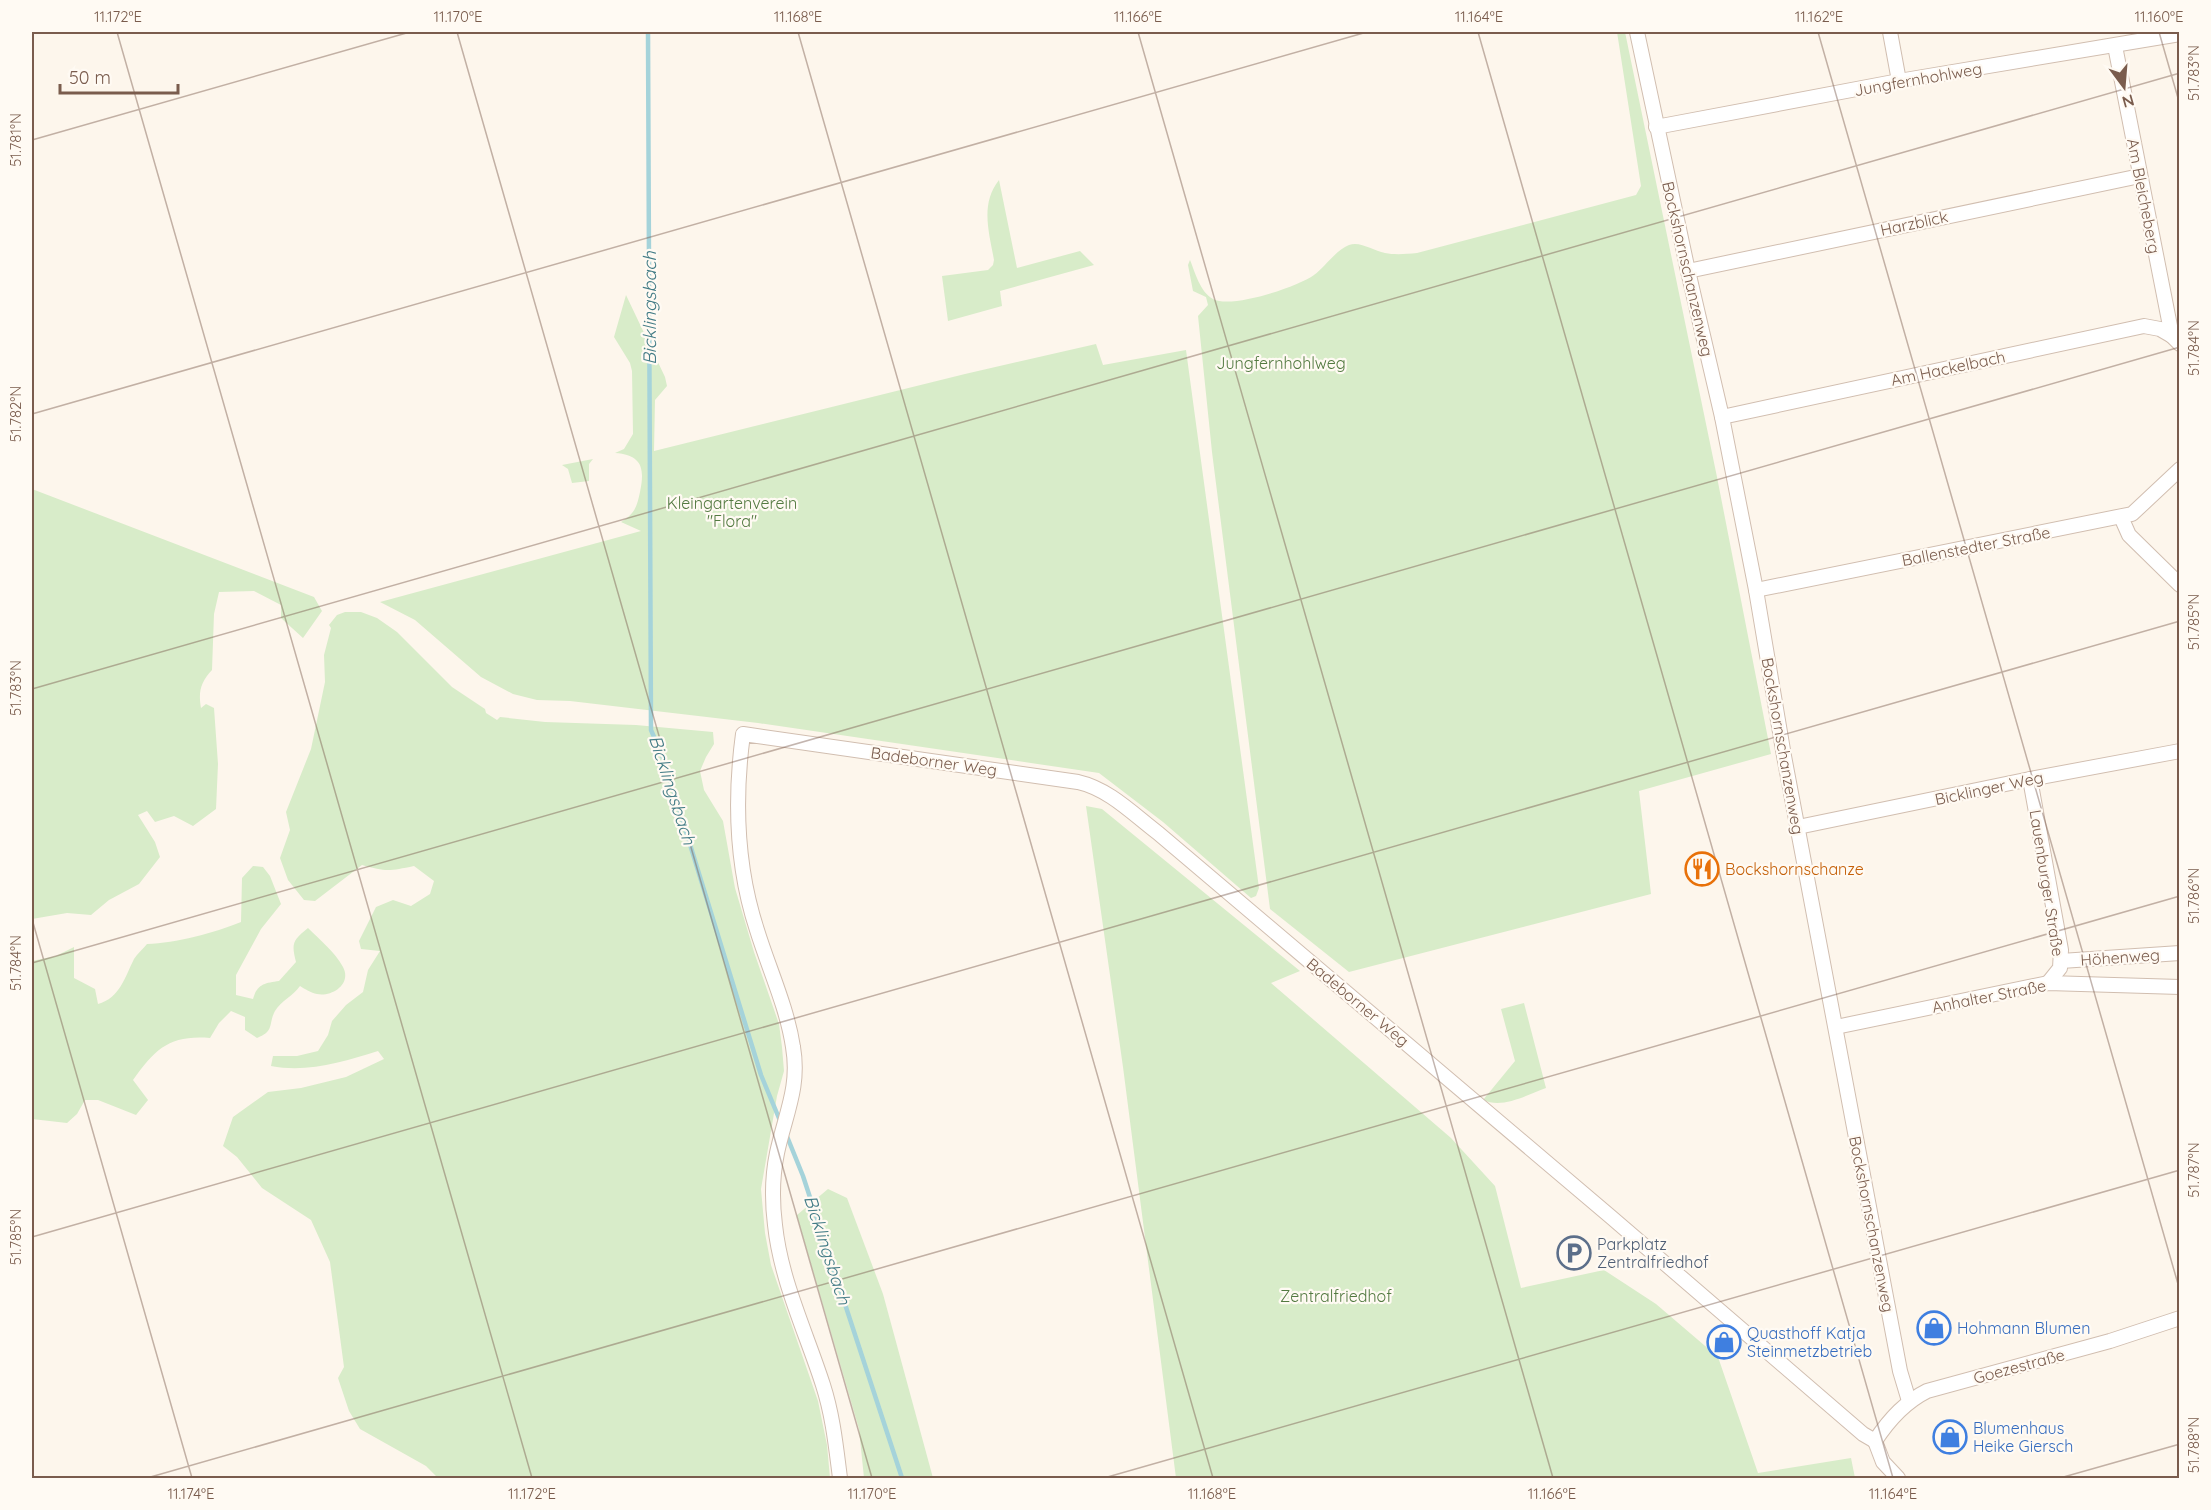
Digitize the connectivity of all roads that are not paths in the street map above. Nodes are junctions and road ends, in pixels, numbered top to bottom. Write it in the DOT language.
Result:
graph roads {
  1 [pos="1637,32"];
  2 [pos="1890,32"];
  3 [pos="2180,34"];
  4 [pos="2137,36"];
  5 [pos="2115,46"];
  6 [pos="1899,81"];
  7 [pos="1656,127"];
  8 [pos="2140,176"];
  9 [pos="1688,271"];
  10 [pos="2176,340"];
  11 [pos="1722,417"];
  12 [pos="2180,469"];
  13 [pos="2121,517"];
  14 [pos="2180,585"];
  15 [pos="1755,590"];
  16 [pos="2180,751"];
  17 [pos="2030,779"];
  18 [pos="1798,827"];
  19 [pos="2180,953"];
  20 [pos="2061,961"];
  21 [pos="2048,984"];
  22 [pos="2180,987"];
  23 [pos="1836,1027"];
  24 [pos="2180,1318"];
  25 [pos="1909,1401"];
  26 [pos="1875,1441"];
  27 [pos="840,1479"];
  28 [pos="1898,1479"];
  1 -- 7 [label="street, Bockshornschanzenweg"];
  2 -- 6 [label="street"];
  3 -- 4 [label="street, Jungfernhohlweg"];
  4 -- 5 [label="street, Jungfernhohlweg"];
  5 -- 6 [label="street, Jungfernhohlweg"];
  5 -- 8 [label="street, Am Bleicheberg"];
  6 -- 7 [label="street, Jungfernhohlweg"];
  7 -- 9 [label="street, Bockshornschanzenweg"];
  8 -- 9 [label="street, Harzblick"];
  8 -- 10 [label="street, Am Bleicheberg"];
  9 -- 11 [label="street, Bockshornschanzenweg"];
  10 -- 11 [label="street, Am Hackelbach"];
  11 -- 15 [label="street, Bockshornschanzenweg"];
  12 -- 13 [label="street, Ballenstedter Straße"];
  13 -- 14 [label="street"];
  13 -- 15 [label="street, Ballenstedter Straße"];
  15 -- 18 [label="street, Bockshornschanzenweg"];
  16 -- 17 [label="street, Bicklinger Weg"];
  17 -- 18 [label="street, Bicklinger Weg"];
  17 -- 20 [label="street, Lauenburger Straße"];
  18 -- 23 [label="street, Bockshornschanzenweg"];
  19 -- 20 [label="street, Höhenweg"];
  20 -- 21 [label="street, Lauenburger Straße"];
  21 -- 22 [label="street, Anhalter Straße"];
  21 -- 23 [label="street, Anhalter Straße"];
  23 -- 25 [label="street, Bockshornschanzenweg"];
  24 -- 25 [label="street, Goezestraße"];
  25 -- 26 [label="street, Goezestraße"];
  26 -- 27 [label="street, Badeborner Weg"];
  26 -- 28 [label="street, Badeborner Weg"];
}
